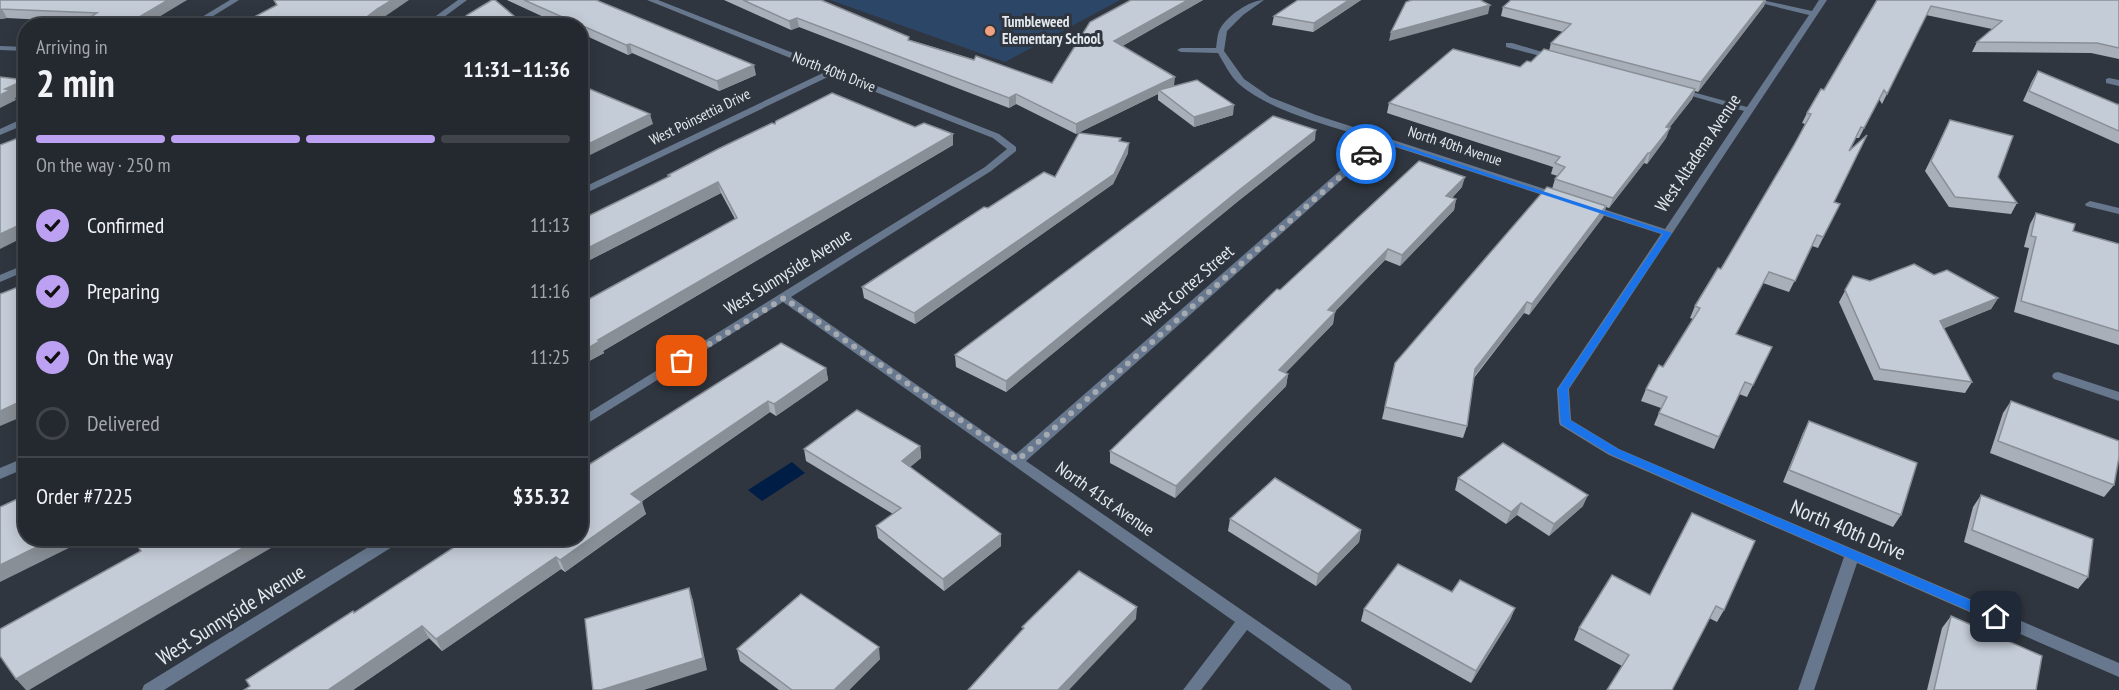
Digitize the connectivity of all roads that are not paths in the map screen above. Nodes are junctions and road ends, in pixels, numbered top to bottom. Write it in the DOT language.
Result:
graph roads {
  1 [pos="235,0"];
  2 [pos="463,0"];
  3 [pos="651,0"];
  4 [pos="1260,0"];
  5 [pos="1752,0"];
  6 [pos="1823,0"];
  7 [pos="1814,14"];
  8 [pos="205,18"];
  9 [pos="437,18"];
  10 [pos="1509,45"];
  11 [pos="0,48"];
  12 [pos="18,49"];
  13 [pos="1181,50"];
  14 [pos="1220,51"];
  15 [pos="1567,60"];
  16 [pos="833,71"];
  17 [pos="2109,81"];
  18 [pos="2119,83"];
  19 [pos="1670,88"];
  20 [pos="1750,110"];
  21 [pos="18,124"];
  22 [pos="0,132"];
  23 [pos="1382,139"];
  24 [pos="1013,149"];
  25 [pos="588,189"];
  26 [pos="1569,201"];
  27 [pos="1580,204"];
  28 [pos="2090,204"];
  29 [pos="2119,211"];
  30 [pos="1668,233"];
  31 [pos="18,271"];
  32 [pos="0,279"];
  33 [pos="784,298"];
  34 [pos="2058,376"];
  35 [pos="2119,397"];
  36 [pos="588,419"];
  37 [pos="1565,422"];
  38 [pos="1018,460"];
  39 [pos="18,466"];
  40 [pos="0,474"];
  41 [pos="382,546"];
  42 [pos="1852,555"];
  43 [pos="1245,621"];
  44 [pos="2119,670"];
  45 [pos="150,690"];
  46 [pos="1191,690"];
  47 [pos="1344,690"];
  48 [pos="1806,690"];
  1 -- 8 [label="street"];
  2 -- 9 [label="street"];
  3 -- 16 [label="street, North 40th Drive"];
  4 -- 14 [label="street"];
  5 -- 7 [label="street"];
  6 -- 7 [label="street, West Altadena Avenue"];
  7 -- 20 [label="street, West Altadena Avenue"];
  10 -- 15 [label="street"];
  11 -- 12 [label="street"];
  13 -- 14 [label="street"];
  14 -- 23 [label="street, North 40th Avenue"];
  16 -- 24 [label="street, North 40th Drive"];
  16 -- 25 [label="street, West Poinsettia Drive"];
  17 -- 18 [label="street"];
  19 -- 20 [label="street"];
  20 -- 30 [label="street, West Altadena Avenue"];
  21 -- 22 [label="street"];
  23 -- 26 [label="street, North 40th Avenue"];
  23 -- 38 [label="street, West Cortez Street"];
  24 -- 33 [label="street, West Sunnyside Avenue"];
  27 -- 30 [label="street"];
  28 -- 29 [label="street"];
  30 -- 37 [label="street, West Altadena Avenue"];
  31 -- 32 [label="street"];
  33 -- 36 [label="street, West Sunnyside Avenue"];
  33 -- 38 [label="street, North 41st Avenue"];
  34 -- 35 [label="street"];
  37 -- 42 [label="street, North 40th Drive"];
  38 -- 43 [label="street, North 41st Avenue"];
  39 -- 40 [label="street"];
  41 -- 45 [label="street, West Sunnyside Avenue"];
  42 -- 44 [label="street, North 40th Drive"];
  42 -- 48 [label="street"];
  43 -- 46 [label="street"];
  43 -- 47 [label="street, North 41st Avenue"];
}
